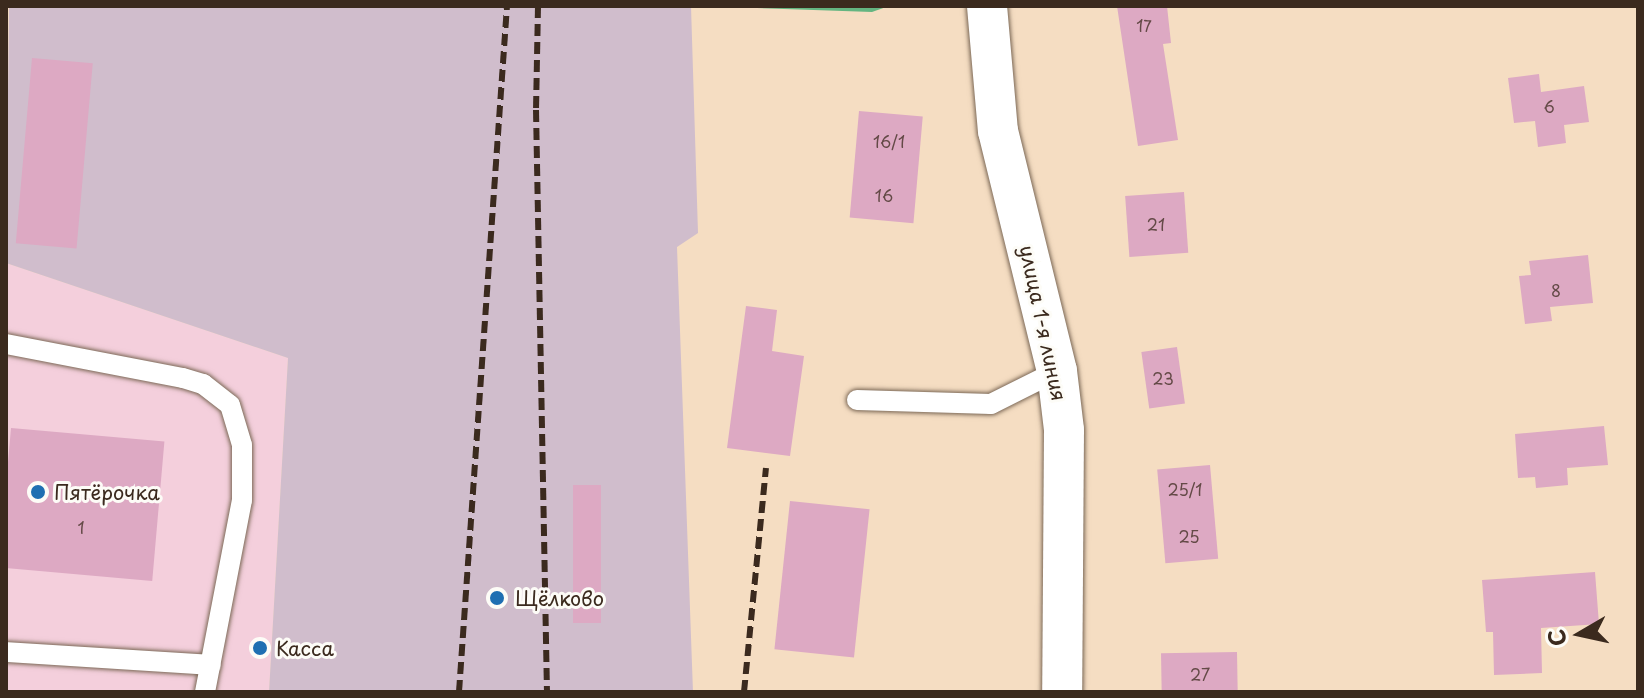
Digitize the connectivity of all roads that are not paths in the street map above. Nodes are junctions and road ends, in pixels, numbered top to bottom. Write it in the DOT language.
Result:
graph roads {
  1 [pos="987,6"];
  2 [pos="6,344"];
  3 [pos="1057,371"];
  4 [pos="857,400"];
  5 [pos="6,652"];
  6 [pos="211,665"];
  7 [pos="205,692"];
  8 [pos="1062,692"];
  1 -- 3 [label="street, улица 1-я линия"];
  2 -- 6 [label="lane"];
  3 -- 4 [label="lane"];
  3 -- 8 [label="street, улица 1-я линия"];
  5 -- 6 [label="lane"];
  6 -- 7 [label="lane"];
}
